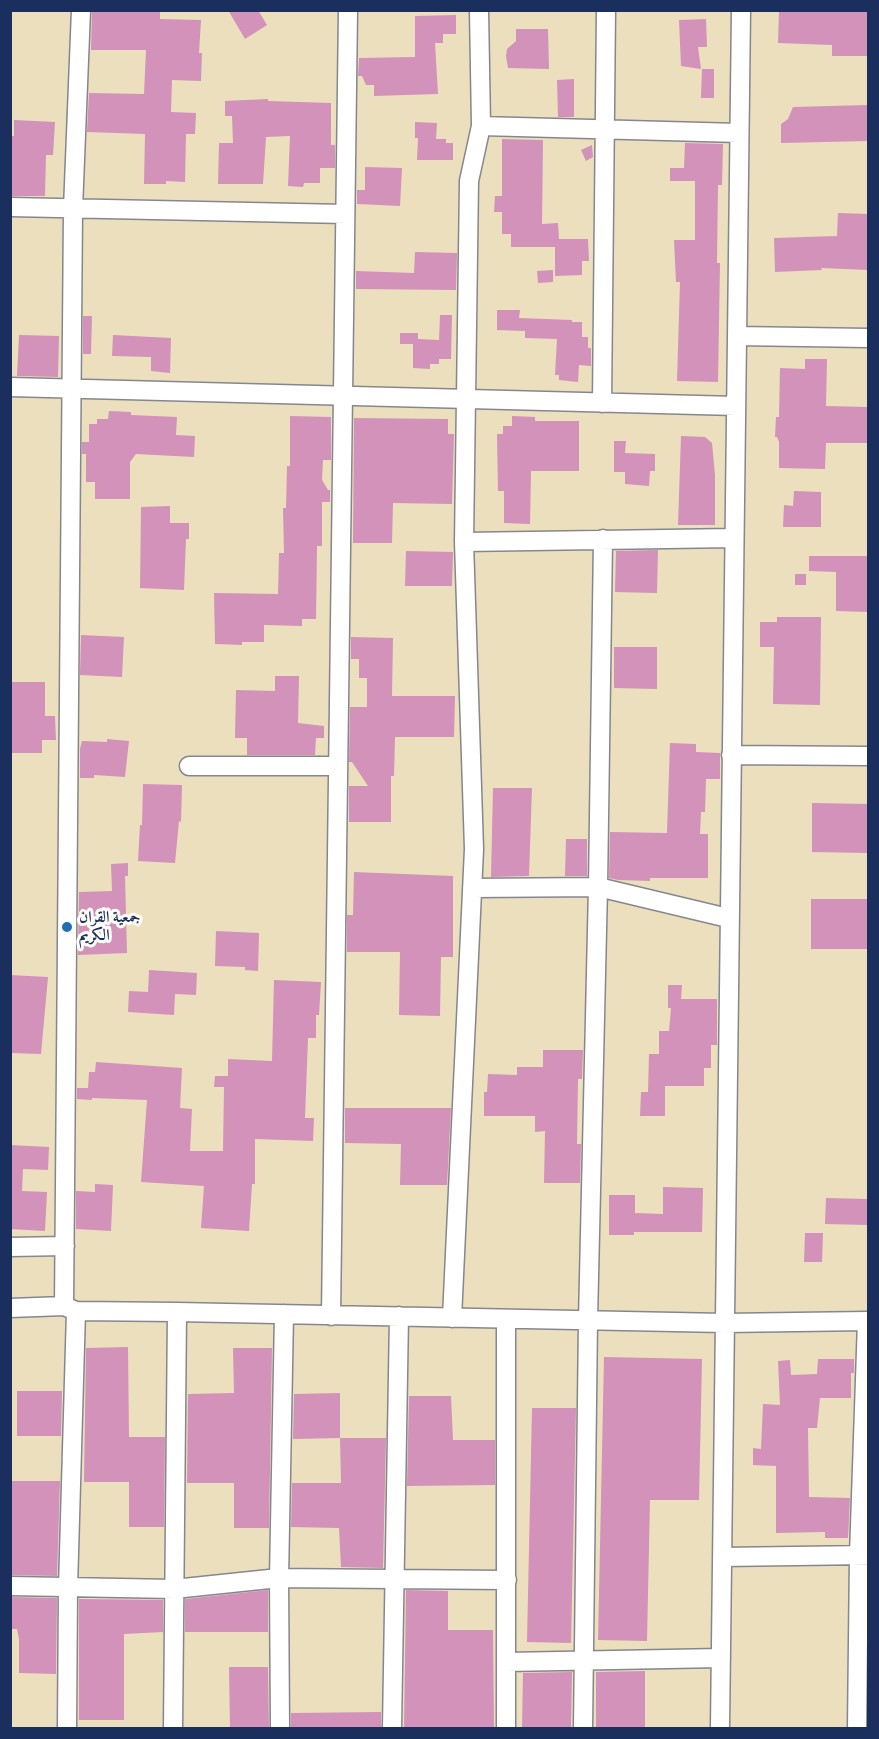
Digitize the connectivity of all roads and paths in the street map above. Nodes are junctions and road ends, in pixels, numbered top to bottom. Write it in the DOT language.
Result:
graph roads {
  1 [pos="81,10"];
  2 [pos="348,10"];
  3 [pos="479,10"];
  4 [pos="606,10"];
  5 [pos="741,10"];
  6 [pos="481,126"];
  7 [pos="604,129"];
  8 [pos="739,133"];
  9 [pos="10,207"];
  10 [pos="74,209"];
  11 [pos="345,214"];
  12 [pos="736,336"];
  13 [pos="868,338"];
  14 [pos="10,387"];
  15 [pos="72,389"];
  16 [pos="343,397"];
  17 [pos="466,399"];
  18 [pos="602,403"];
  19 [pos="736,406"];
  20 [pos="734,538"];
  21 [pos="603,539"];
  22 [pos="464,542"];
  23 [pos="731,755"];
  24 [pos="868,756"];
  25 [pos="189,766"];
  26 [pos="338,766"];
  27 [pos="472,888"];
  28 [pos="598,888"];
  29 [pos="728,918"];
  30 [pos="65,1246"];
  31 [pos="10,1247"];
  32 [pos="10,1308"];
  33 [pos="70,1309"];
  34 [pos="177,1312"];
  35 [pos="284,1314"];
  36 [pos="331,1316"];
  37 [pos="399,1316"];
  38 [pos="452,1318"];
  39 [pos="506,1319"];
  40 [pos="588,1320"];
  41 [pos="868,1321"];
  42 [pos="724,1323"];
  43 [pos="864,1555"];
  44 [pos="722,1557"];
  45 [pos="279,1578"];
  46 [pos="395,1579"];
  47 [pos="507,1580"];
  48 [pos="10,1586"];
  49 [pos="68,1587"];
  50 [pos="174,1589"];
  51 [pos="721,1658"];
  52 [pos="584,1660"];
  53 [pos="507,1662"];
  54 [pos="67,1728"];
  55 [pos="173,1728"];
  56 [pos="280,1728"];
  57 [pos="392,1728"];
  58 [pos="506,1728"];
  59 [pos="583,1728"];
  60 [pos="720,1728"];
  61 [pos="857,1728"];
  1 -- 10 [label="street"];
  2 -- 11 [label="street"];
  3 -- 6 [label="street"];
  4 -- 7 [label="street"];
  5 -- 8 [label="street"];
  6 -- 7 [label="street"];
  6 -- 17 [label="street"];
  7 -- 8 [label="street"];
  7 -- 18 [label="street"];
  8 -- 12 [label="street"];
  9 -- 10 [label="street"];
  10 -- 11 [label="street"];
  10 -- 15 [label="street"];
  11 -- 16 [label="street"];
  12 -- 13 [label="street"];
  12 -- 19 [label="street"];
  14 -- 15 [label="street"];
  15 -- 16 [label="street"];
  15 -- 30 [label="street"];
  16 -- 17 [label="street"];
  16 -- 26 [label="street"];
  17 -- 18 [label="street"];
  17 -- 22 [label="street"];
  18 -- 19 [label="street"];
  19 -- 20 [label="street"];
  20 -- 21 [label="street"];
  20 -- 23 [label="street"];
  21 -- 22 [label="street"];
  21 -- 28 [label="street"];
  22 -- 27 [label="street"];
  23 -- 24 [label="street"];
  23 -- 29 [label="street"];
  25 -- 26 [label="street"];
  26 -- 36 [label="street"];
  27 -- 28 [label="street"];
  27 -- 38 [label="street"];
  28 -- 29 [label="street"];
  28 -- 40 [label="street"];
  29 -- 42 [label="street"];
  30 -- 31 [label="street"];
  30 -- 33 [label="street"];
  32 -- 33 [label="street"];
  33 -- 34 [label="street"];
  33 -- 49 [label="street"];
  34 -- 35 [label="street"];
  34 -- 50 [label="street"];
  35 -- 36 [label="street"];
  35 -- 45 [label="street"];
  36 -- 37 [label="street"];
  37 -- 38 [label="street"];
  37 -- 46 [label="street"];
  38 -- 39 [label="street"];
  39 -- 40 [label="street"];
  39 -- 47 [label="street"];
  40 -- 42 [label="street"];
  40 -- 52 [label="street"];
  41 -- 42 [label="street"];
  41 -- 43 [label="street"];
  42 -- 44 [label="street"];
  43 -- 44 [label="street"];
  43 -- 61 [label="street"];
  44 -- 51 [label="street"];
  45 -- 46 [label="street"];
  45 -- 50 [label="street"];
  45 -- 56 [label="street"];
  46 -- 47 [label="street"];
  46 -- 57 [label="street"];
  47 -- 53 [label="street"];
  48 -- 49 [label="street"];
  49 -- 50 [label="street"];
  49 -- 54 [label="street"];
  50 -- 55 [label="street"];
  51 -- 52 [label="street"];
  51 -- 60 [label="street"];
  52 -- 53 [label="street"];
  52 -- 59 [label="street"];
  53 -- 58 [label="street"];
}
